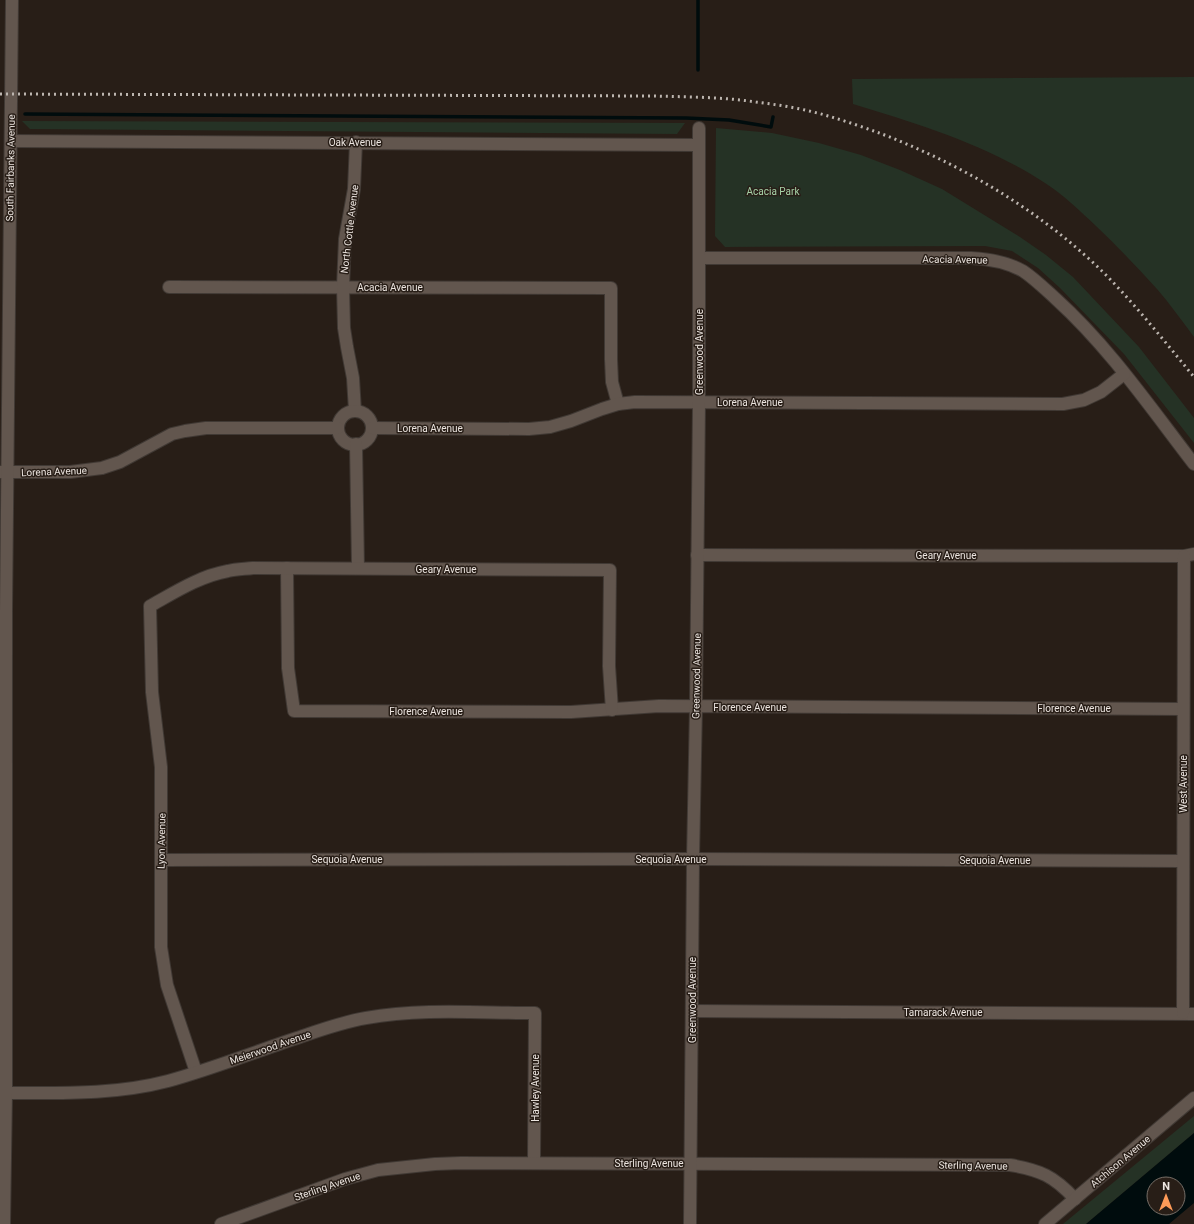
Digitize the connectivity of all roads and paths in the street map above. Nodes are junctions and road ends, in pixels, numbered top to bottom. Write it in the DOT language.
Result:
graph roads {
  1 [pos="12,0"];
  2 [pos="699,128"];
  3 [pos="11,141"];
  4 [pos="356,142"];
  5 [pos="699,145"];
  6 [pos="699,258"];
  7 [pos="169,287"];
  8 [pos="343,287"];
  9 [pos="1124,374"];
  10 [pos="699,402"];
  11 [pos="618,404"];
  12 [pos="355,411"];
  13 [pos="338,428"];
  14 [pos="372,428"];
  15 [pos="356,444"];
  16 [pos="1194,464"];
  17 [pos="4,472"];
  18 [pos="697,555"];
  19 [pos="1189,555"];
  20 [pos="288,568"];
  21 [pos="358,568"];
  22 [pos="150,606"];
  23 [pos="3,612"];
  24 [pos="696,706"];
  25 [pos="1182,709"];
  26 [pos="612,710"];
  27 [pos="1189,793"];
  28 [pos="3,856"];
  29 [pos="693,859"];
  30 [pos="161,860"];
  31 [pos="1182,861"];
  32 [pos="692,1011"];
  33 [pos="535,1013"];
  34 [pos="1189,1013"];
  35 [pos="196,1072"];
  36 [pos="6,1093"];
  37 [pos="1194,1098"];
  38 [pos="534,1163"];
  39 [pos="691,1164"];
  40 [pos="1075,1199"];
  41 [pos="4,1224"];
  42 [pos="221,1224"];
  43 [pos="690,1224"];
  44 [pos="1045,1224"];
  1 -- 3 [label="street, South Fairbanks Avenue"];
  2 -- 5 [label="street, Greenwood Avenue"];
  3 -- 4 [label="street, Oak Avenue"];
  3 -- 17 [label="street, South Fairbanks Avenue"];
  4 -- 5 [label="street, Oak Avenue"];
  4 -- 8 [label="street, North Cottle Avenue"];
  5 -- 6 [label="street, Greenwood Avenue"];
  6 -- 9 [label="street, Acacia Avenue"];
  6 -- 10 [label="street, Greenwood Avenue"];
  7 -- 8 [label="street, Acacia Avenue"];
  8 -- 11 [label="street, Acacia Avenue"];
  8 -- 12 [label="street, North Cottle Avenue"];
  9 -- 10 [label="street, Lorena Avenue"];
  9 -- 16 [label="street, Acacia Avenue"];
  10 -- 11 [label="street, Lorena Avenue"];
  10 -- 18 [label="street, Greenwood Avenue"];
  11 -- 14 [label="street, Lorena Avenue"];
  12 -- 13 [label="street"];
  12 -- 14 [label="street"];
  13 -- 15 [label="street"];
  13 -- 17 [label="street, Lorena Avenue"];
  14 -- 15 [label="street"];
  15 -- 21 [label="street"];
  17 -- 23 [label="street, South Fairbanks Avenue"];
  18 -- 19 [label="street, Geary Avenue"];
  18 -- 24 [label="street, Greenwood Avenue"];
  19 -- 25 [label="street, West Avenue"];
  20 -- 21 [label="street, Geary Avenue"];
  20 -- 22 [label="street, Geary Avenue"];
  20 -- 26 [label="street, Florence Avenue"];
  21 -- 26 [label="street, Geary Avenue"];
  22 -- 30 [label="street, Lyon Avenue"];
  23 -- 28 [label="street, South Fairbanks Avenue"];
  24 -- 25 [label="street, Florence Avenue"];
  24 -- 26 [label="street, Florence Avenue"];
  24 -- 29 [label="street, Greenwood Avenue"];
  25 -- 27 [label="street, West Avenue"];
  27 -- 31 [label="street, West Avenue"];
  28 -- 36 [label="street, South Fairbanks Avenue"];
  29 -- 30 [label="street, Sequoia Avenue"];
  29 -- 31 [label="street, Sequoia Avenue"];
  29 -- 32 [label="street, Greenwood Avenue"];
  30 -- 35 [label="street, Lyon Avenue"];
  31 -- 34 [label="street, West Avenue"];
  32 -- 34 [label="street, Tamarack Avenue"];
  32 -- 39 [label="street, Greenwood Avenue"];
  33 -- 35 [label="street, Meierwood Avenue"];
  33 -- 38 [label="street, Hawley Avenue"];
  35 -- 36 [label="street, Meierwood Avenue"];
  36 -- 41 [label="street, South Fairbanks Avenue"];
  37 -- 40 [label="street, Atchison Avenue"];
  38 -- 39 [label="street, Sterling Avenue"];
  38 -- 42 [label="street, Sterling Avenue"];
  39 -- 40 [label="street, Sterling Avenue"];
  39 -- 43 [label="street, Greenwood Avenue"];
  40 -- 44 [label="street, Atchison Avenue"];
}
